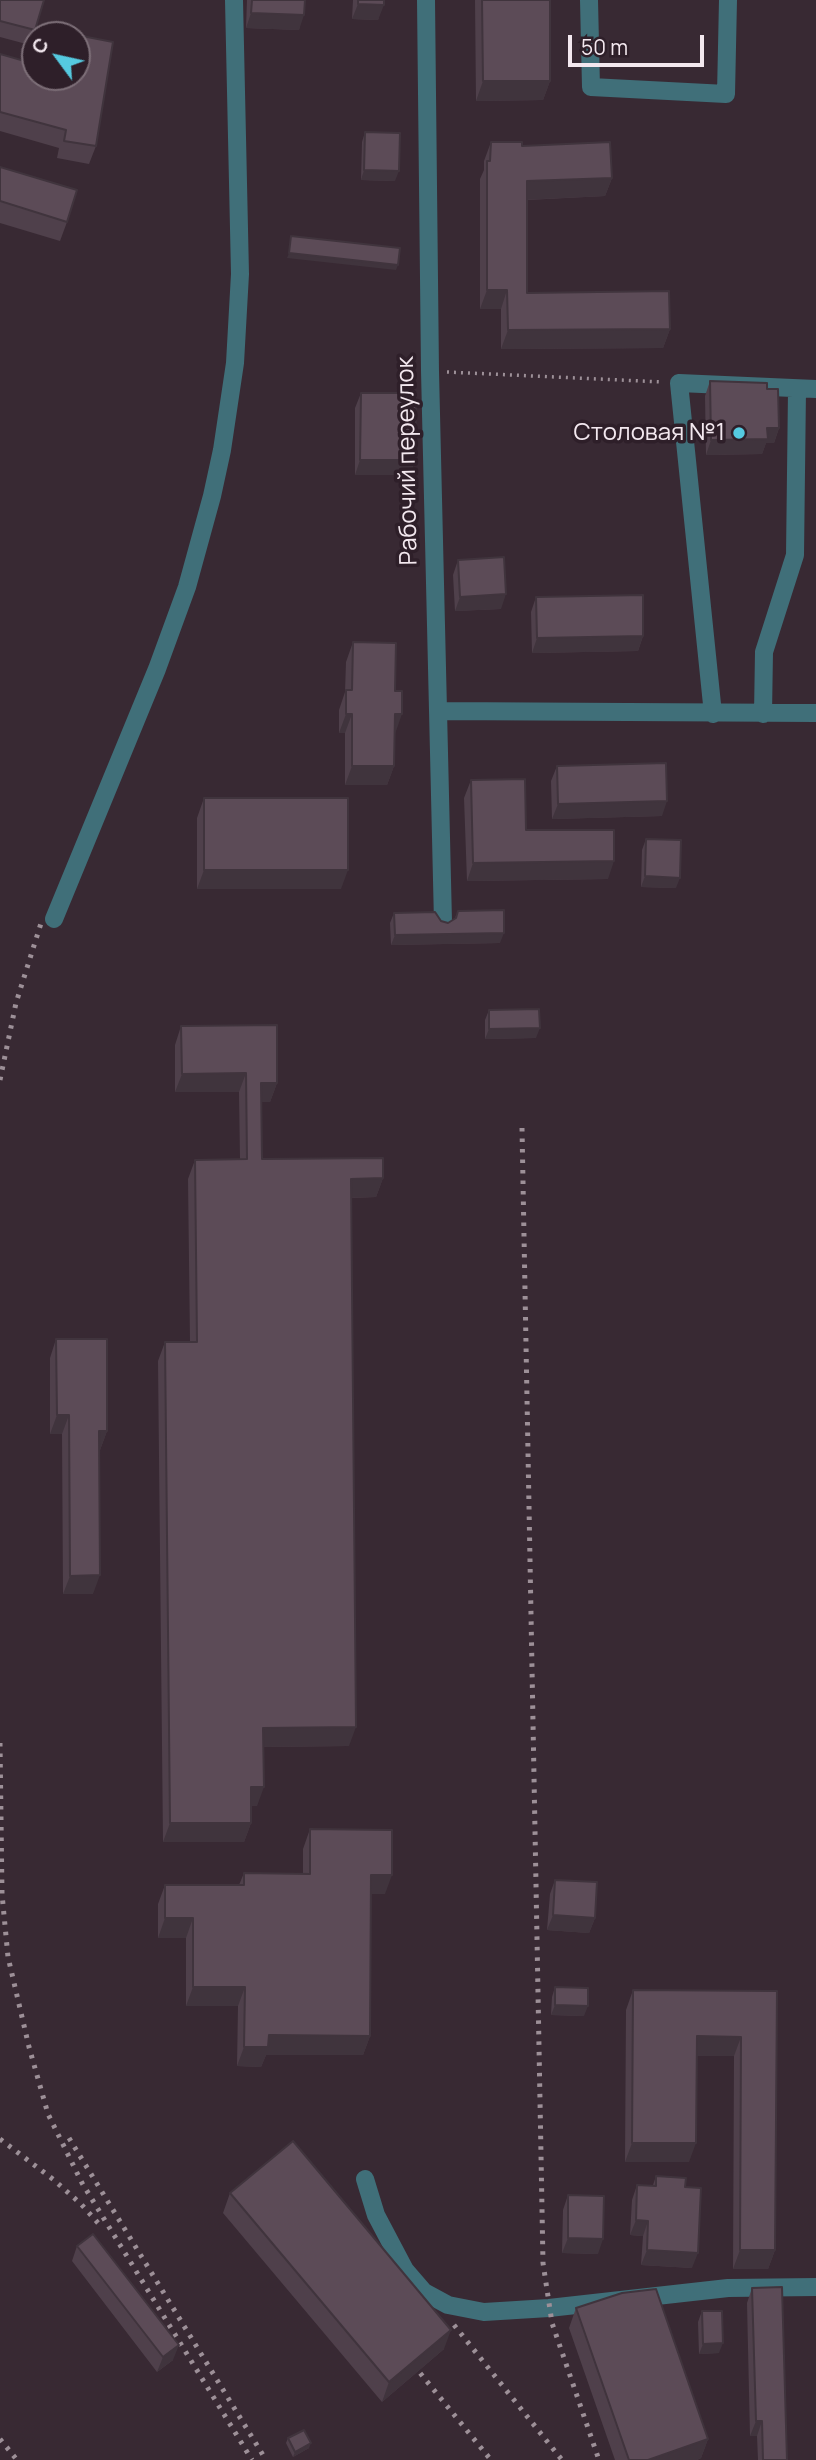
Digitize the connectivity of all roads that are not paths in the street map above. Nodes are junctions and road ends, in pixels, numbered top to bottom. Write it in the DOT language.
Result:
graph roads {
  1 [pos="234,0"];
  2 [pos="426,0"];
  3 [pos="589,0"];
  4 [pos="728,0"];
  5 [pos="816,389"];
  6 [pos="796,390"];
  7 [pos="439,711"];
  8 [pos="816,713"];
  9 [pos="713,714"];
  10 [pos="763,714"];
  11 [pos="54,919"];
  12 [pos="443,922"];
  13 [pos="365,2179"];
  14 [pos="816,2287"];
  1 -- 11 [label="street"];
  2 -- 7 [label="street, Рабочий переулок"];
  3 -- 4 [label="street"];
  5 -- 6 [label="street"];
  6 -- 9 [label="street"];
  6 -- 10 [label="street"];
  7 -- 9 [label="street"];
  7 -- 12 [label="street, Рабочий переулок"];
  8 -- 10 [label="street"];
  9 -- 10 [label="street"];
  13 -- 14 [label="street"];
}
